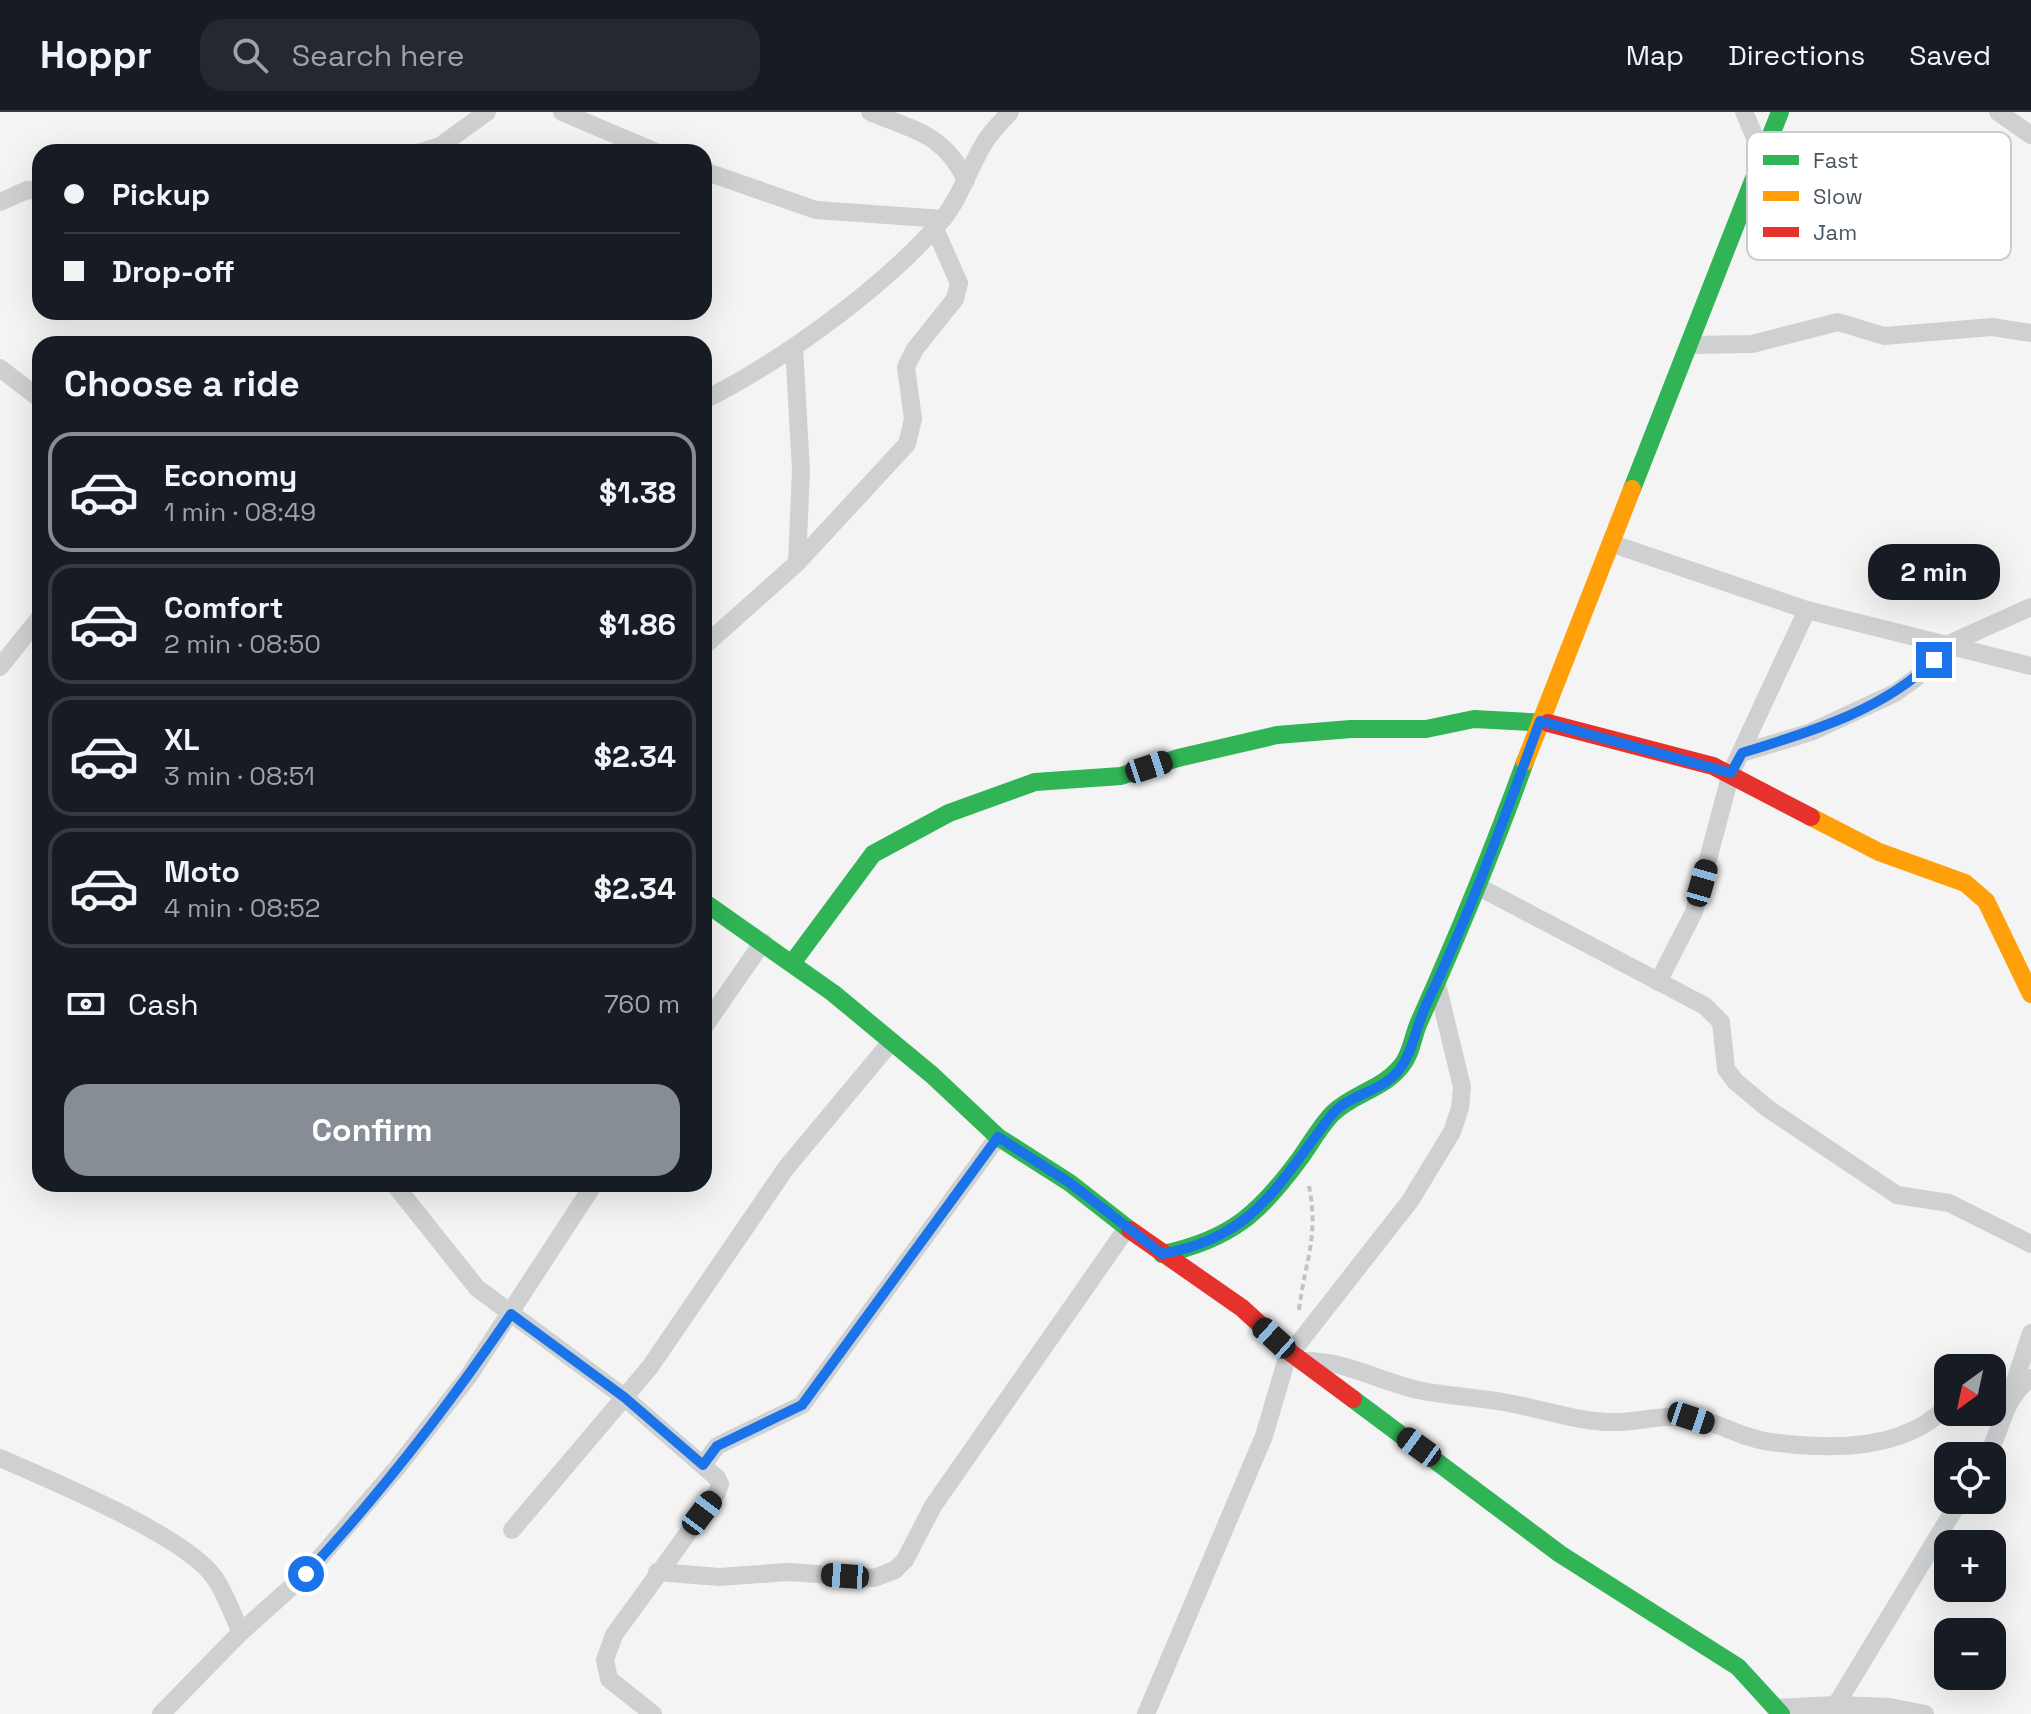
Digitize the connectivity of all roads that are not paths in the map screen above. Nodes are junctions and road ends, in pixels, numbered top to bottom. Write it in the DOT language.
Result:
graph roads {
  1 [pos="487,112"];
  2 [pos="562,112"];
  3 [pos="870,112"];
  4 [pos="1010,112"];
  5 [pos="1744,112"];
  6 [pos="1780,112"];
  7 [pos="1998,112"];
  8 [pos="892,116"];
  9 [pos="1753,132"];
  10 [pos="1772,132"];
  11 [pos="2031,135"];
  12 [pos="443,144"];
  13 [pos="637,144"];
  14 [pos="712,174"];
  15 [pos="966,180"];
  16 [pos="32,190"];
  17 [pos="1747,197"];
  18 [pos="0,202"];
  19 [pos="938,223"];
  20 [pos="2031,333"];
  21 [pos="1689,345"];
  22 [pos="794,347"];
  23 [pos="0,368"];
  24 [pos="32,393"];
  25 [pos="712,396"];
  26 [pos="1613,544"];
  27 [pos="797,563"];
  28 [pos="2031,607"];
  29 [pos="1807,610"];
  30 [pos="32,627"];
  31 [pos="712,639"];
  32 [pos="1951,643"];
  33 [pos="2031,666"];
  34 [pos="0,667"];
  35 [pos="1540,721"];
  36 [pos="1742,753"];
  37 [pos="1731,773"];
  38 [pos="1479,887"];
  39 [pos="712,907"];
  40 [pos="763,942"];
  41 [pos="793,962"];
  42 [pos="1658,982"];
  43 [pos="1437,984"];
  44 [pos="2031,994"];
  45 [pos="712,1015"];
  46 [pos="891,1042"];
  47 [pos="998,1137"];
  48 [pos="400,1192"];
  49 [pos="412,1192"];
  50 [pos="589,1192"];
  51 [pos="407,1201"];
  52 [pos="1127,1228"];
  53 [pos="2031,1244"];
  54 [pos="1162,1254"];
  55 [pos="511,1314"];
  56 [pos="2031,1333"];
  57 [pos="1297,1351"];
  58 [pos="2018,1388"];
  59 [pos="624,1397"];
  60 [pos="1934,1420"];
  61 [pos="1993,1442"];
  62 [pos="0,1458"];
  63 [pos="703,1465"];
  64 [pos="1952,1514"];
  65 [pos="512,1530"];
  66 [pos="657,1572"];
  67 [pos="241,1632"];
  68 [pos="1836,1705"];
  69 [pos="1778,1711"];
  70 [pos="161,1714"];
  71 [pos="653,1714"];
  72 [pos="1146,1714"];
  73 [pos="1925,1714"];
  1 -- 12 [label="street"];
  2 -- 13 [label="street"];
  3 -- 8 [label="street"];
  4 -- 15 [label="street"];
  5 -- 9 [label="street"];
  6 -- 10 [label="street"];
  7 -- 11 [label="street"];
  8 -- 15 [label="street"];
  14 -- 19 [label="street"];
  15 -- 19 [label="street"];
  16 -- 18 [label="street"];
  17 -- 21 [label="street"];
  19 -- 22 [label="street"];
  19 -- 27 [label="street"];
  20 -- 21 [label="street"];
  21 -- 26 [label="street"];
  22 -- 25 [label="street"];
  22 -- 27 [label="street"];
  23 -- 24 [label="street"];
  26 -- 29 [label="street"];
  26 -- 35 [label="street"];
  27 -- 31 [label="street"];
  28 -- 32 [label="street"];
  29 -- 32 [label="street"];
  29 -- 36 [label="street"];
  30 -- 34 [label="street"];
  32 -- 33 [label="street"];
  32 -- 36 [label="street"];
  35 -- 37 [label="street"];
  35 -- 38 [label="street"];
  35 -- 41 [label="street"];
  36 -- 37 [label="street"];
  37 -- 42 [label="street"];
  37 -- 44 [label="street"];
  38 -- 42 [label="street"];
  38 -- 43 [label="street"];
  39 -- 40 [label="street"];
  40 -- 41 [label="street"];
  40 -- 45 [label="street"];
  41 -- 46 [label="street"];
  42 -- 53 [label="street"];
  43 -- 54 [label="street"];
  43 -- 57 [label="street"];
  46 -- 47 [label="street"];
  46 -- 59 [label="street"];
  47 -- 52 [label="street"];
  47 -- 63 [label="street"];
  48 -- 51 [label="street"];
  49 -- 51 [label="street"];
  50 -- 55 [label="street"];
  51 -- 55 [label="street"];
  52 -- 54 [label="street"];
  52 -- 66 [label="street"];
  54 -- 57 [label="street"];
  55 -- 59 [label="street"];
  55 -- 67 [label="street"];
  56 -- 58 [label="street"];
  57 -- 60 [label="street"];
  57 -- 69 [label="street"];
  57 -- 72 [label="street"];
  58 -- 61 [label="street"];
  59 -- 63 [label="street"];
  59 -- 65 [label="street"];
  62 -- 67 [label="street"];
  63 -- 66 [label="street"];
  64 -- 68 [label="street"];
  66 -- 71 [label="street"];
  67 -- 70 [label="street"];
  68 -- 69 [label="street"];
  68 -- 73 [label="street"];
}
